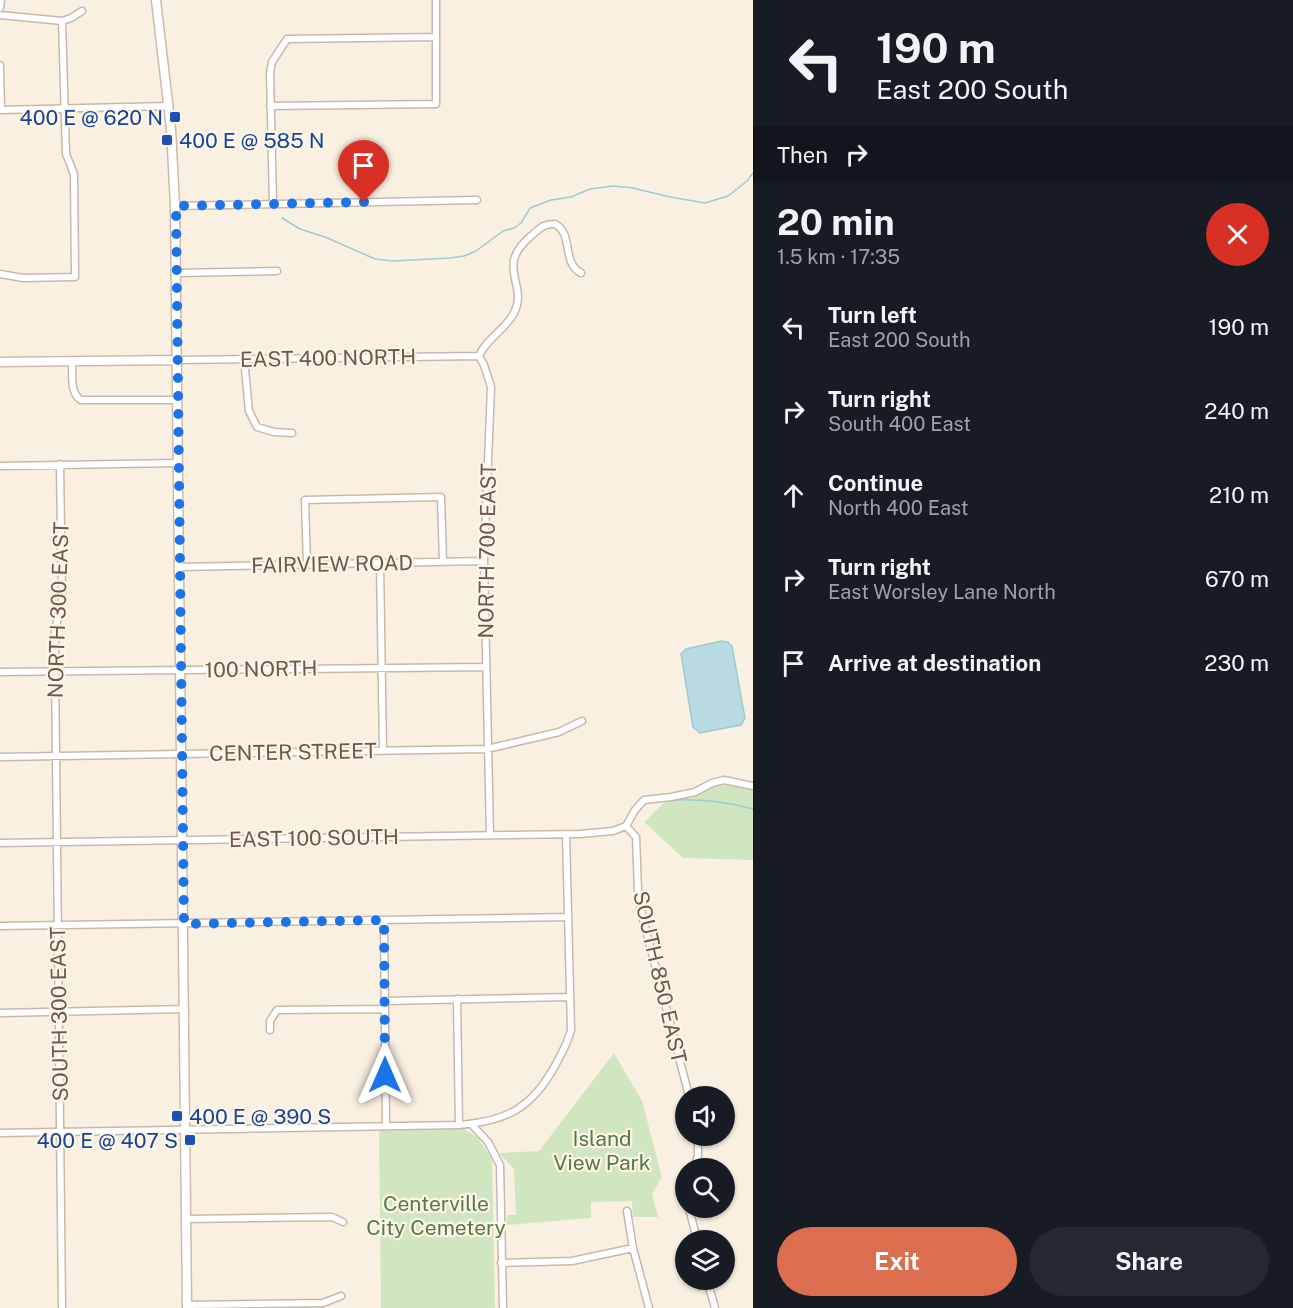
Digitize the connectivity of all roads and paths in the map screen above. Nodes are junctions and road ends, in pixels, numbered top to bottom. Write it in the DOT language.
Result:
graph roads {
  1 [pos="1,0"];
  2 [pos="156,0"];
  3 [pos="436,0"];
  4 [pos="0,8"];
  5 [pos="82,11"];
  6 [pos="0,15"];
  7 [pos="63,21"];
  8 [pos="436,37"];
  9 [pos="0,66"];
  10 [pos="169,106"];
  11 [pos="270,106"];
  12 [pos="65,108"];
  13 [pos="0,110"];
  14 [pos="477,201"];
  15 [pos="273,204"];
  16 [pos="176,206"];
  17 [pos="277,271"];
  18 [pos="176,273"];
  19 [pos="581,273"];
  20 [pos="0,274"];
  21 [pos="479,356"];
  22 [pos="244,359"];
  23 [pos="177,360"];
  24 [pos="72,361"];
  25 [pos="0,362"];
  26 [pos="177,400"];
  27 [pos="292,432"];
  28 [pos="178,463"];
  29 [pos="60,464"];
  30 [pos="0,466"];
  31 [pos="484,561"];
  32 [pos="443,562"];
  33 [pos="380,563"];
  34 [pos="307,564"];
  35 [pos="179,567"];
  36 [pos="486,667"];
  37 [pos="381,668"];
  38 [pos="180,670"];
  39 [pos="55,671"];
  40 [pos="0,672"];
  41 [pos="582,721"];
  42 [pos="487,749"];
  43 [pos="383,751"];
  44 [pos="181,754"];
  45 [pos="55,756"];
  46 [pos="0,757"];
  47 [pos="753,786"];
  48 [pos="626,826"];
  49 [pos="566,834"];
  50 [pos="490,835"];
  51 [pos="183,840"];
  52 [pos="57,842"];
  53 [pos="0,843"];
  54 [pos="568,917"];
  55 [pos="384,920"];
  56 [pos="184,924"];
  57 [pos="0,926"];
  58 [pos="58,926"];
  59 [pos="570,997"];
  60 [pos="457,999"];
  61 [pos="385,1005"];
  62 [pos="185,1009"];
  63 [pos="59,1012"];
  64 [pos="0,1013"];
  65 [pos="270,1030"];
  66 [pos="686,1086"];
  67 [pos="471,1124"];
  68 [pos="459,1125"];
  69 [pos="386,1126"];
  70 [pos="185,1130"];
  71 [pos="60,1132"];
  72 [pos="0,1133"];
  73 [pos="627,1211"];
  74 [pos="186,1219"];
  75 [pos="343,1222"];
  76 [pos="633,1248"];
  77 [pos="501,1263"];
  78 [pos="710,1290"];
  79 [pos="340,1296"];
  80 [pos="187,1307"];
  81 [pos="62,1308"];
  82 [pos="503,1308"];
  83 [pos="649,1308"];
  84 [pos="715,1308"];
  1 -- 4 [label="street"];
  2 -- 10 [label="street"];
  3 -- 8 [label="street"];
  5 -- 7 [label="street"];
  6 -- 7 [label="street"];
  7 -- 12 [label="street"];
  8 -- 11 [label="street"];
  8 -- 11 [label="street"];
  9 -- 13 [label="street"];
  10 -- 12 [label="street"];
  10 -- 16 [label="street"];
  11 -- 15 [label="street"];
  12 -- 13 [label="street"];
  12 -- 20 [label="street"];
  14 -- 15 [label="street"];
  15 -- 16 [label="street"];
  16 -- 18 [label="street"];
  17 -- 18 [label="street"];
  18 -- 23 [label="street"];
  19 -- 21 [label="street"];
  21 -- 22 [label="street, EAST 400 NORTH"];
  21 -- 31 [label="street, NORTH 700 EAST"];
  22 -- 23 [label="street, EAST 400 NORTH"];
  22 -- 27 [label="street"];
  23 -- 24 [label="street"];
  23 -- 26 [label="street"];
  24 -- 25 [label="street"];
  24 -- 26 [label="street"];
  26 -- 28 [label="street"];
  28 -- 29 [label="street"];
  28 -- 35 [label="street"];
  29 -- 30 [label="street"];
  29 -- 39 [label="street, NORTH 300 EAST"];
  31 -- 32 [label="street, FAIRVIEW ROAD"];
  31 -- 36 [label="street, NORTH 700 EAST"];
  32 -- 33 [label="street, FAIRVIEW ROAD"];
  32 -- 34 [label="street"];
  33 -- 34 [label="street, FAIRVIEW ROAD"];
  33 -- 37 [label="street"];
  34 -- 35 [label="street, FAIRVIEW ROAD"];
  35 -- 38 [label="street"];
  36 -- 37 [label="street, 100 NORTH"];
  36 -- 42 [label="street, NORTH 700 EAST"];
  37 -- 38 [label="street, 100 NORTH"];
  37 -- 43 [label="street"];
  38 -- 39 [label="street, 100 NORTH"];
  38 -- 44 [label="street"];
  39 -- 40 [label="street, 100 NORTH"];
  39 -- 45 [label="street, NORTH 300 EAST"];
  41 -- 42 [label="street, CENTER STREET"];
  42 -- 43 [label="street, CENTER STREET"];
  42 -- 50 [label="street, NORTH 700 EAST"];
  43 -- 44 [label="street, CENTER STREET"];
  44 -- 45 [label="street, CENTER STREET"];
  44 -- 51 [label="street"];
  45 -- 46 [label="street, CENTER STREET"];
  45 -- 52 [label="street, SOUTH 300 EAST"];
  47 -- 48 [label="street"];
  48 -- 49 [label="street, EAST 100 SOUTH"];
  48 -- 66 [label="street, SOUTH 850 EAST"];
  49 -- 50 [label="street, EAST 100 SOUTH"];
  49 -- 54 [label="street"];
  50 -- 51 [label="street, EAST 100 SOUTH"];
  51 -- 52 [label="street, EAST 100 SOUTH"];
  51 -- 56 [label="street"];
  52 -- 53 [label="street, EAST 100 SOUTH"];
  52 -- 58 [label="street, SOUTH 300 EAST"];
  54 -- 55 [label="street"];
  54 -- 59 [label="street"];
  55 -- 56 [label="street"];
  55 -- 61 [label="street"];
  56 -- 58 [label="street"];
  56 -- 62 [label="street"];
  57 -- 58 [label="street"];
  58 -- 63 [label="street, SOUTH 300 EAST"];
  59 -- 60 [label="street"];
  59 -- 67 [label="street"];
  60 -- 61 [label="street"];
  60 -- 68 [label="street"];
  61 -- 65 [label="street"];
  61 -- 69 [label="street"];
  62 -- 63 [label="street"];
  62 -- 70 [label="street"];
  63 -- 64 [label="street"];
  63 -- 71 [label="street, SOUTH 300 EAST"];
  67 -- 68 [label="street"];
  67 -- 77 [label="street"];
  68 -- 69 [label="street"];
  69 -- 70 [label="street"];
  70 -- 71 [label="street"];
  70 -- 74 [label="street"];
  71 -- 72 [label="street"];
  71 -- 81 [label="street, SOUTH 300 EAST"];
  73 -- 76 [label="street"];
  74 -- 75 [label="street"];
  74 -- 80 [label="street"];
  76 -- 77 [label="street"];
  76 -- 83 [label="street"];
  77 -- 82 [label="street"];
  78 -- 84 [label="street"];
  79 -- 80 [label="street"];
}
